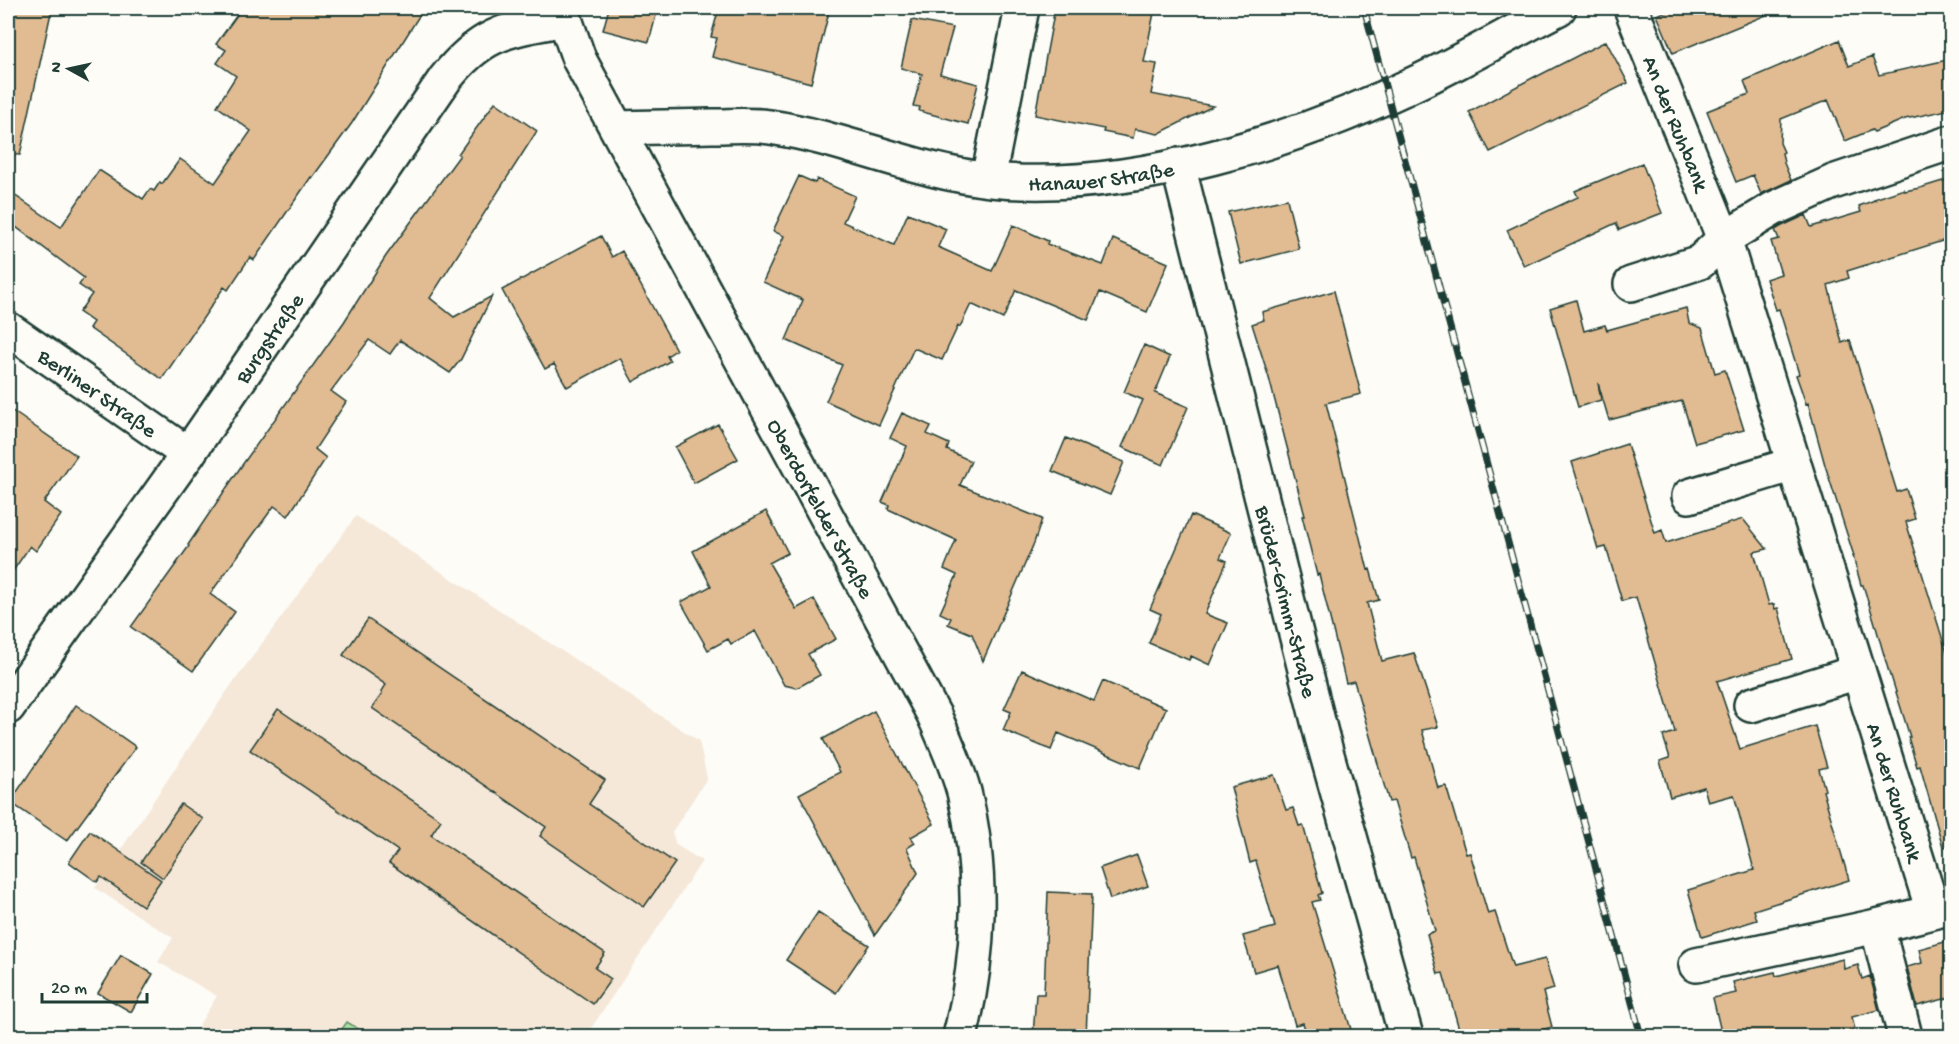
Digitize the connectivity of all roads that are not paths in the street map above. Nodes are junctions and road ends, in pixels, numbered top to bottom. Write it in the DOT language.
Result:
graph roads {
  1 [pos="1022,8"];
  2 [pos="1559,8"];
  3 [pos="1631,8"];
  4 [pos="564,13"];
  5 [pos="618,128"];
  6 [pos="1952,142"];
  7 [pos="1178,165"];
  8 [pos="988,179"];
  9 [pos="1724,239"];
  10 [pos="1631,284"];
  11 [pos="8,329"];
  12 [pos="188,454"];
  13 [pos="1794,464"];
  14 [pos="1689,496"];
  15 [pos="1858,672"];
  16 [pos="1750,705"];
  17 [pos="8,707"];
  18 [pos="1942,909"];
  19 [pos="1877,926"];
  20 [pos="1696,965"];
  21 [pos="960,1036"];
  22 [pos="1406,1036"];
  23 [pos="1905,1036"];
  1 -- 8 [label="street"];
  2 -- 7 [label="street, Hanauer Straße"];
  3 -- 9 [label="street, An der Ruhbank"];
  4 -- 5 [label="street, Oberdorfelder Straße"];
  4 -- 12 [label="street, Burgstraße"];
  5 -- 8 [label="street, Hanauer Straße"];
  5 -- 21 [label="street, Oberdorfelder Straße"];
  6 -- 9 [label="street"];
  7 -- 8 [label="street, Hanauer Straße"];
  7 -- 22 [label="street, Brüder-Grimm-Straße"];
  9 -- 10 [label="street"];
  9 -- 13 [label="street, An der Ruhbank"];
  11 -- 12 [label="street, Berliner Straße"];
  12 -- 17 [label="street, Burgstraße"];
  13 -- 14 [label="street"];
  13 -- 15 [label="street, An der Ruhbank"];
  15 -- 16 [label="street"];
  15 -- 18 [label="street, An der Ruhbank"];
  18 -- 19 [label="street, An der Ruhbank"];
  19 -- 20 [label="street, An der Ruhbank"];
  19 -- 23 [label="street"];
}
